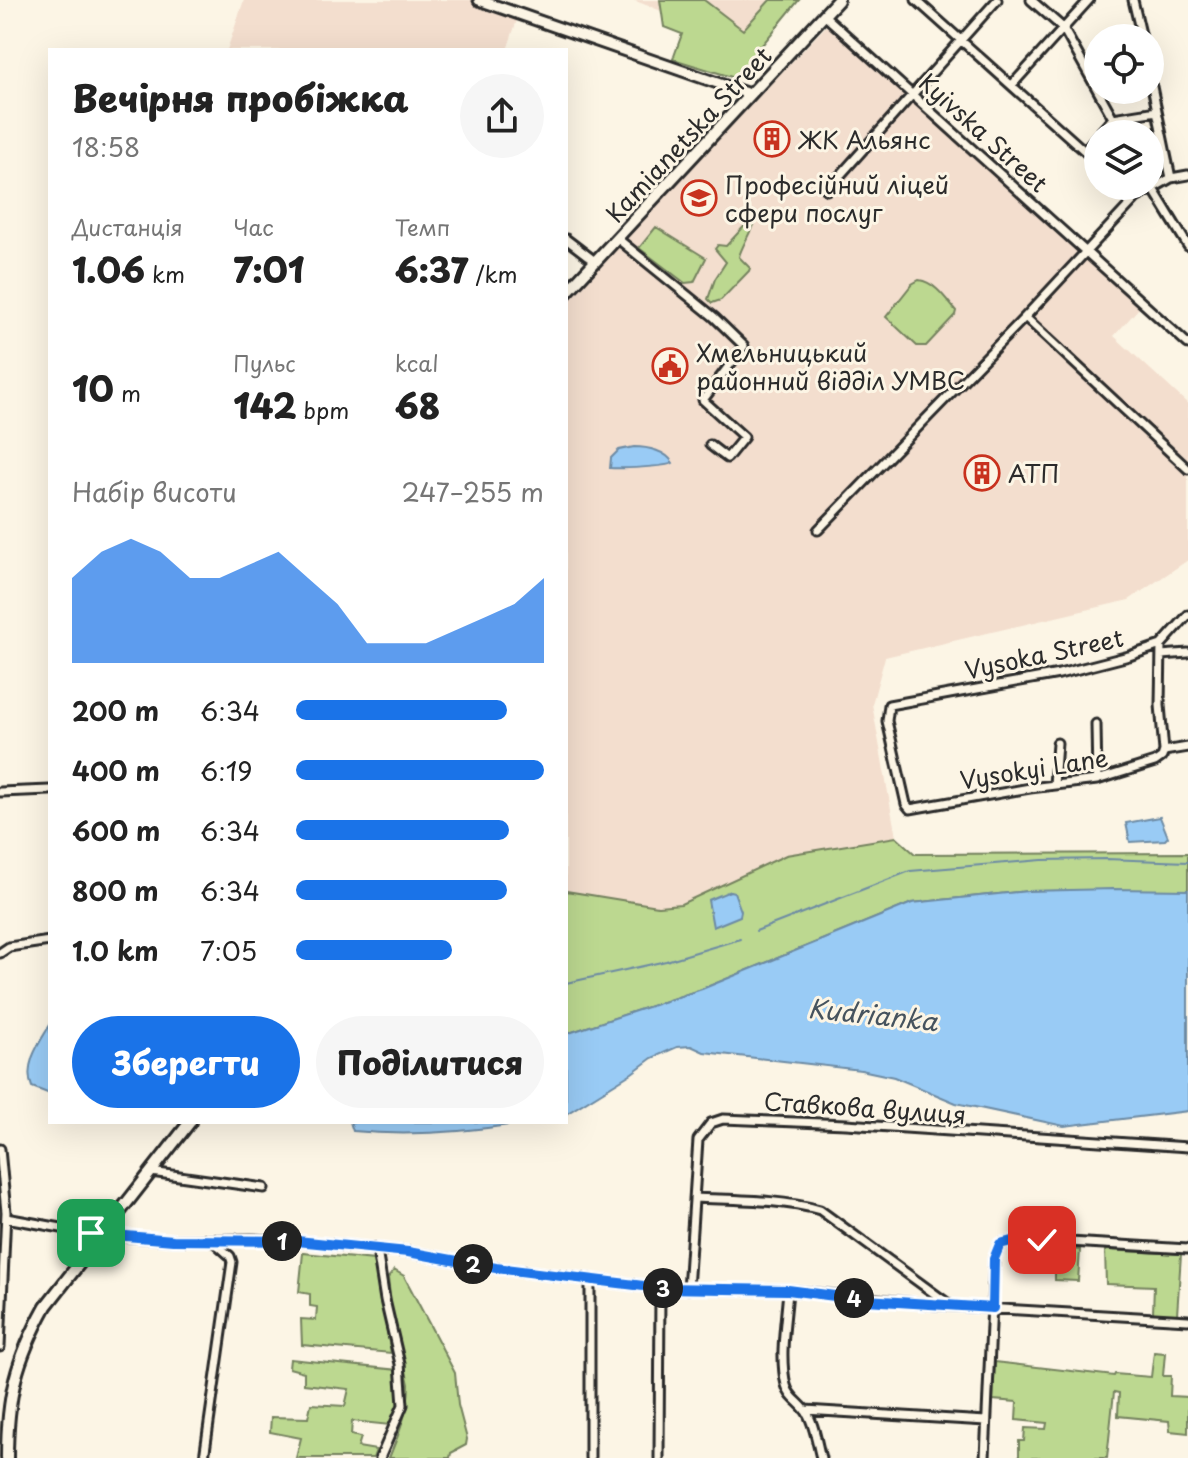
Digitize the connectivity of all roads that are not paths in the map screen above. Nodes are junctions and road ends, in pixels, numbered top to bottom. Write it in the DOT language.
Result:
graph roads {
  1 [pos="479,0"];
  2 [pos="838,0"];
  3 [pos="916,0"];
  4 [pos="997,0"];
  5 [pos="1031,0"];
  6 [pos="1089,0"];
  7 [pos="1133,0"];
  8 [pos="824,15"];
  9 [pos="1139,24"];
  10 [pos="1063,28"];
  11 [pos="960,41"];
  12 [pos="1012,85"];
  13 [pos="749,94"];
  14 [pos="913,95"];
  15 [pos="1156,104"];
  16 [pos="1157,111"];
  17 [pos="1113,118"];
  18 [pos="1084,149"];
  19 [pos="1188,175"];
  20 [pos="1171,178"];
  21 [pos="1164,181"];
  22 [pos="827,190"];
  23 [pos="1134,200"];
  24 [pos="1160,200"];
  25 [pos="618,239"];
  26 [pos="568,241"];
  27 [pos="1188,246"];
  28 [pos="1087,252"];
  29 [pos="596,262"];
  30 [pos="568,291"];
  31 [pos="1025,317"];
  32 [pos="1188,344"];
  33 [pos="710,445"];
  34 [pos="1188,469"];
  35 [pos="818,530"];
  36 [pos="1188,615"];
  37 [pos="1161,645"];
  38 [pos="1188,653"];
  39 [pos="1161,655"];
  40 [pos="894,704"];
  41 [pos="1096,724"];
  42 [pos="1057,743"];
  43 [pos="1188,747"];
  44 [pos="1164,751"];
  45 [pos="1097,780"];
  46 [pos="1054,785"];
  47 [pos="48,790"];
  48 [pos="0,792"];
  49 [pos="48,941"];
  50 [pos="0,953"];
  51 [pos="188,1124"];
  52 [pos="1188,1147"];
  53 [pos="0,1149"];
  54 [pos="151,1172"];
  55 [pos="264,1188"];
  56 [pos="694,1198"];
  57 [pos="6,1218"];
  58 [pos="100,1235"];
  59 [pos="213,1241"];
  60 [pos="1188,1249"];
  61 [pos="377,1250"];
  62 [pos="590,1279"];
  63 [pos="660,1288"];
  64 [pos="688,1289"];
  65 [pos="788,1290"];
  66 [pos="938,1296"];
  67 [pos="936,1305"];
  68 [pos="952,1306"];
  69 [pos="993,1308"];
  70 [pos="1188,1320"];
  71 [pos="0,1347"];
  72 [pos="805,1410"];
  73 [pos="986,1421"];
  74 [pos="7,1458"];
  75 [pos="204,1458"];
  76 [pos="380,1458"];
  77 [pos="590,1458"];
  78 [pos="659,1458"];
  79 [pos="821,1458"];
  80 [pos="985,1458"];
  1 -- 13 [label="main road"];
  2 -- 8 [label="main road, Kamianetska Street"];
  3 -- 11 [label="street"];
  4 -- 11 [label="street"];
  5 -- 10 [label="street"];
  6 -- 10 [label="street"];
  7 -- 9 [label="street"];
  8 -- 13 [label="main road, Kamianetska Street"];
  8 -- 14 [label="street, Kyivska Street"];
  10 -- 12 [label="street"];
  10 -- 17 [label="street"];
  11 -- 12 [label="street"];
  11 -- 14 [label="street"];
  12 -- 18 [label="street"];
  13 -- 25 [label="main road, Kamianetska Street"];
  14 -- 22 [label="street"];
  14 -- 28 [label="street, Kyivska Street"];
  15 -- 16 [label="street"];
  16 -- 17 [label="street"];
  16 -- 20 [label="street"];
  19 -- 20 [label="street"];
  20 -- 21 [label="street"];
  23 -- 28 [label="street"];
  24 -- 27 [label="street"];
  25 -- 29 [label="main road, Kamianetska Street"];
  25 -- 33 [label="street"];
  26 -- 29 [label="street"];
  28 -- 31 [label="street"];
  28 -- 32 [label="street, Kyivska Street"];
  29 -- 30 [label="main road, Kamianetska Street"];
  31 -- 34 [label="street"];
  31 -- 35 [label="street"];
  36 -- 37 [label="street, Vysoka Street"];
  37 -- 39 [label="street"];
  37 -- 40 [label="street, Vysoka Street"];
  38 -- 39 [label="street"];
  39 -- 44 [label="street"];
  40 -- 46 [label="street, Vysokyi Lane"];
  41 -- 45 [label="street"];
  42 -- 46 [label="street"];
  43 -- 44 [label="street"];
  44 -- 45 [label="street, Vysokyi Lane"];
  45 -- 46 [label="street, Vysokyi Lane"];
  47 -- 48 [label="street"];
  49 -- 50 [label="street"];
  51 -- 54 [label="main road"];
  52 -- 56 [label="street, Ставкова вулиця"];
  53 -- 57 [label="street"];
  54 -- 55 [label="street"];
  54 -- 58 [label="main road"];
  56 -- 64 [label="street, Ставкова вулиця"];
  56 -- 66 [label="street"];
  57 -- 58 [label="street"];
  57 -- 71 [label="street"];
  58 -- 59 [label="street"];
  58 -- 74 [label="main road"];
  59 -- 61 [label="street"];
  59 -- 75 [label="street"];
  60 -- 69 [label="street"];
  61 -- 62 [label="street"];
  61 -- 76 [label="street"];
  62 -- 63 [label="street"];
  62 -- 77 [label="street"];
  63 -- 64 [label="street"];
  63 -- 78 [label="street"];
  64 -- 65 [label="street"];
  65 -- 67 [label="street"];
  65 -- 72 [label="street"];
  66 -- 67 [label="street"];
  66 -- 68 [label="street"];
  67 -- 68 [label="street"];
  68 -- 69 [label="street"];
  69 -- 70 [label="street"];
  69 -- 73 [label="street"];
  72 -- 73 [label="street"];
  72 -- 79 [label="street"];
  73 -- 80 [label="street"];
}
